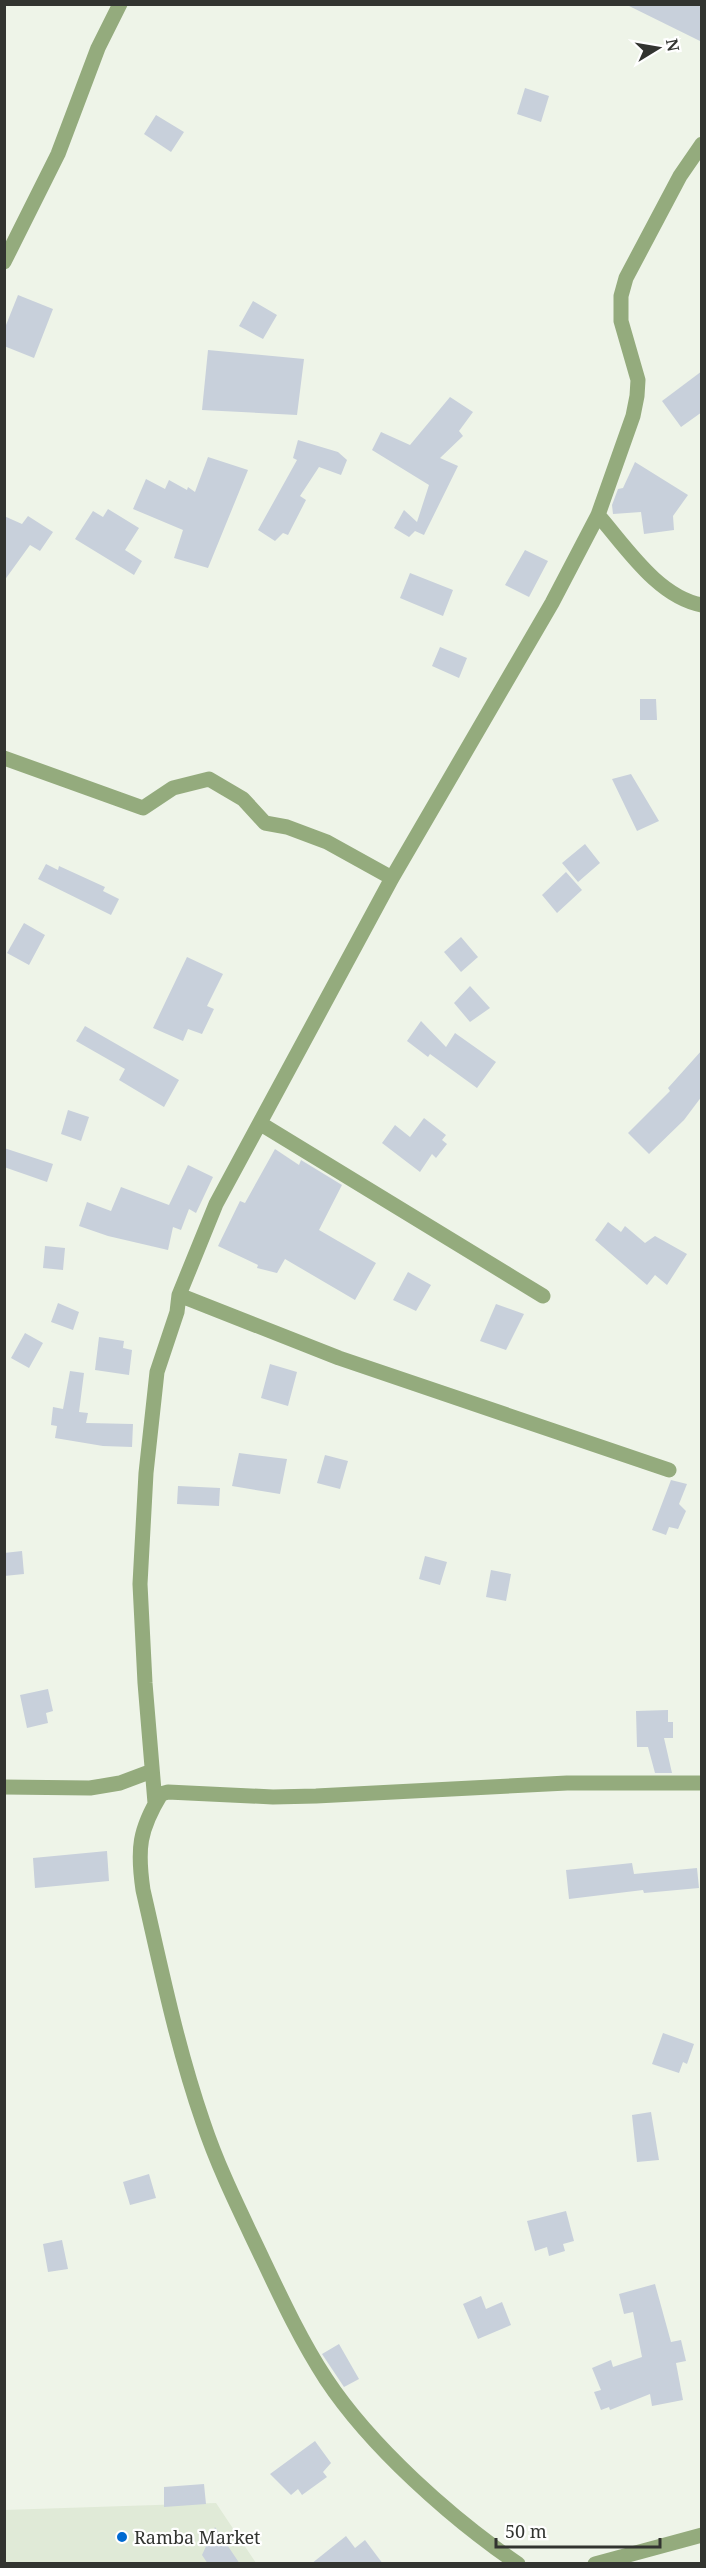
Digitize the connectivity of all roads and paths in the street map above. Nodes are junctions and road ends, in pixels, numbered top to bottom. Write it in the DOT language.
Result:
graph roads {
  1 [pos="120,4"];
  2 [pos="702,144"];
  3 [pos="4,262"];
  4 [pos="598,515"];
  5 [pos="702,605"];
  6 [pos="4,758"];
  7 [pos="392,878"];
  8 [pos="261,1124"];
  9 [pos="179,1295"];
  10 [pos="543,1296"];
  11 [pos="669,1470"];
  12 [pos="152,1772"];
  13 [pos="702,1783"];
  14 [pos="4,1787"];
  15 [pos="155,1803"];
  16 [pos="702,2535"];
  17 [pos="518,2564"];
  18 [pos="595,2564"];
  1 -- 3 [label="street"];
  2 -- 4 [label="street"];
  4 -- 5 [label="street"];
  4 -- 7 [label="street"];
  6 -- 7 [label="street"];
  7 -- 8 [label="street"];
  8 -- 9 [label="street"];
  8 -- 10 [label="street"];
  9 -- 11 [label="street"];
  9 -- 12 [label="street"];
  12 -- 14 [label="street"];
  12 -- 15 [label="street"];
  13 -- 15 [label="street"];
  15 -- 17 [label="street"];
  16 -- 18 [label="street"];
}
